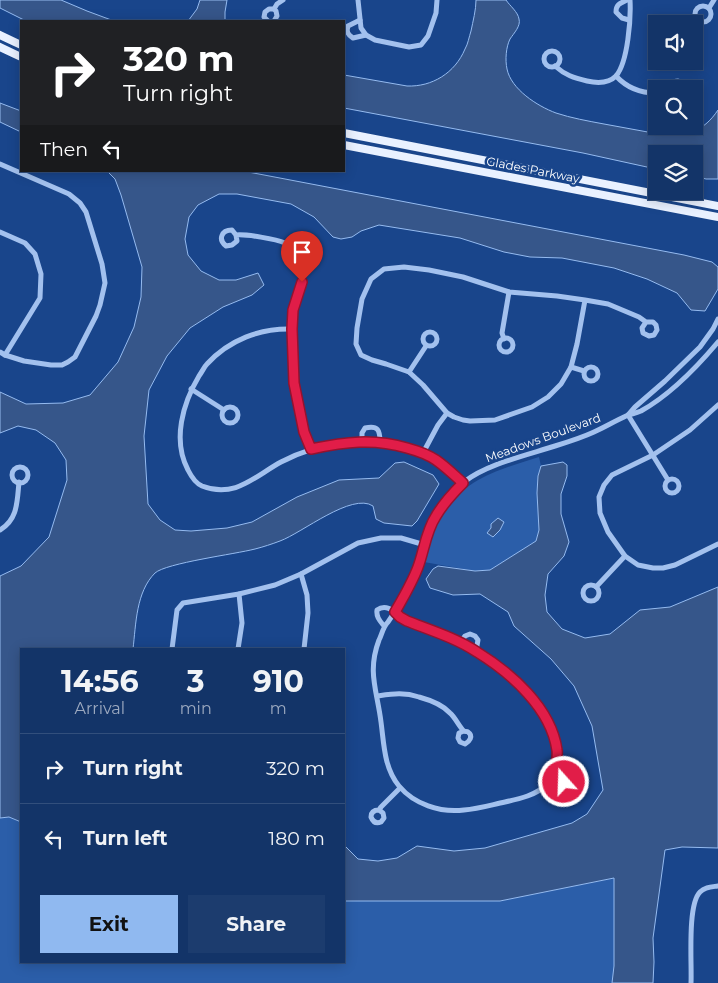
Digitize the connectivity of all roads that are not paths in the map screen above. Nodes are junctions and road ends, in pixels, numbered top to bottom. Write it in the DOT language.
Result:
graph roads {
  1 [pos="283,0"];
  2 [pos="358,0"];
  3 [pos="436,0"];
  4 [pos="628,0"];
  5 [pos="714,0"];
  6 [pos="709,8"];
  7 [pos="274,9"];
  8 [pos="267,20"];
  9 [pos="275,20"];
  10 [pos="360,20"];
  11 [pos="629,20"];
  12 [pos="0,35"];
  13 [pos="366,35"];
  14 [pos="20,45"];
  15 [pos="0,48"];
  16 [pos="20,57"];
  17 [pos="555,66"];
  18 [pos="616,76"];
  19 [pos="648,93"];
  20 [pos="345,134"];
  21 [pos="345,145"];
  22 [pos="0,164"];
  23 [pos="718,206"];
  24 [pos="718,217"];
  25 [pos="0,232"];
  26 [pos="236,235"];
  27 [pos="509,292"];
  28 [pos="585,300"];
  29 [pos="718,320"];
  30 [pos="646,322"];
  31 [pos="292,329"];
  32 [pos="716,330"];
  33 [pos="504,339"];
  34 [pos="718,342"];
  35 [pos="426,346"];
  36 [pos="3,353"];
  37 [pos="571,367"];
  38 [pos="584,371"];
  39 [pos="409,372"];
  40 [pos="191,389"];
  41 [pos="718,405"];
  42 [pos="224,410"];
  43 [pos="448,413"];
  44 [pos="628,415"];
  45 [pos="362,441"];
  46 [pos="380,442"];
  47 [pos="311,449"];
  48 [pos="423,453"];
  49 [pos="653,455"];
  50 [pos="668,480"];
  51 [pos="19,482"];
  52 [pos="463,483"];
  53 [pos="0,530"];
  54 [pos="718,544"];
  55 [pos="425,545"];
  56 [pos="625,556"];
  57 [pos="301,574"];
  58 [pos="596,587"];
  59 [pos="239,594"];
  60 [pos="395,612"];
  61 [pos="384,626"];
  62 [pos="460,643"];
  63 [pos="172,648"];
  64 [pos="238,648"];
  65 [pos="304,648"];
  66 [pos="476,651"];
  67 [pos="377,696"];
  68 [pos="464,731"];
  69 [pos="556,769"];
  70 [pos="546,785"];
  71 [pos="400,788"];
  72 [pos="379,810"];
  73 [pos="718,886"];
  74 [pos="691,983"];
  1 -- 7 [label="street"];
  2 -- 10 [label="street"];
  3 -- 13 [label="street"];
  4 -- 11 [label="street"];
  4 -- 11 [label="street"];
  5 -- 6 [label="street"];
  7 -- 8 [label="street"];
  7 -- 9 [label="street"];
  10 -- 13 [label="street"];
  10 -- 13 [label="street"];
  11 -- 18 [label="street"];
  12 -- 14 [label="main road"];
  15 -- 16 [label="main road"];
  17 -- 18 [label="street"];
  18 -- 19 [label="street"];
  20 -- 23 [label="main road, Glades Parkway"];
  21 -- 24 [label="main road, Glades Parkway"];
  22 -- 36 [label="street"];
  25 -- 36 [label="street"];
  26 -- 31 [label="street"];
  27 -- 28 [label="street"];
  27 -- 33 [label="street"];
  27 -- 39 [label="street"];
  28 -- 30 [label="street"];
  28 -- 37 [label="street"];
  29 -- 32 [label="street, Meadows Boulevard"];
  31 -- 40 [label="street"];
  31 -- 47 [label="street"];
  32 -- 44 [label="street, Meadows Boulevard"];
  34 -- 44 [label="street, Meadows Boulevard"];
  35 -- 39 [label="street"];
  37 -- 38 [label="street"];
  37 -- 43 [label="street"];
  39 -- 43 [label="street"];
  40 -- 42 [label="street"];
  40 -- 47 [label="street"];
  41 -- 49 [label="street"];
  43 -- 48 [label="street"];
  44 -- 49 [label="street"];
  44 -- 52 [label="street, Meadows Boulevard"];
  45 -- 46 [label="street"];
  45 -- 46 [label="street"];
  45 -- 47 [label="street"];
  46 -- 48 [label="street"];
  48 -- 52 [label="street"];
  49 -- 50 [label="street"];
  49 -- 56 [label="street"];
  51 -- 53 [label="street"];
  52 -- 55 [label="street, Meadows Boulevard"];
  54 -- 56 [label="street"];
  55 -- 57 [label="street"];
  55 -- 60 [label="street, Meadows Boulevard"];
  56 -- 58 [label="street"];
  57 -- 59 [label="street"];
  57 -- 65 [label="street"];
  59 -- 63 [label="street"];
  59 -- 64 [label="street"];
  60 -- 61 [label="street, Meadows Boulevard"];
  60 -- 61 [label="street"];
  60 -- 62 [label="street"];
  61 -- 67 [label="street, Meadows Boulevard"];
  62 -- 66 [label="street"];
  62 -- 66 [label="street"];
  66 -- 69 [label="street"];
  67 -- 68 [label="street"];
  67 -- 71 [label="street, Meadows Boulevard"];
  69 -- 70 [label="street, Meadows Boulevard"];
  69 -- 70 [label="street"];
  70 -- 71 [label="street, Meadows Boulevard"];
  71 -- 72 [label="street"];
  73 -- 74 [label="street"];
}
